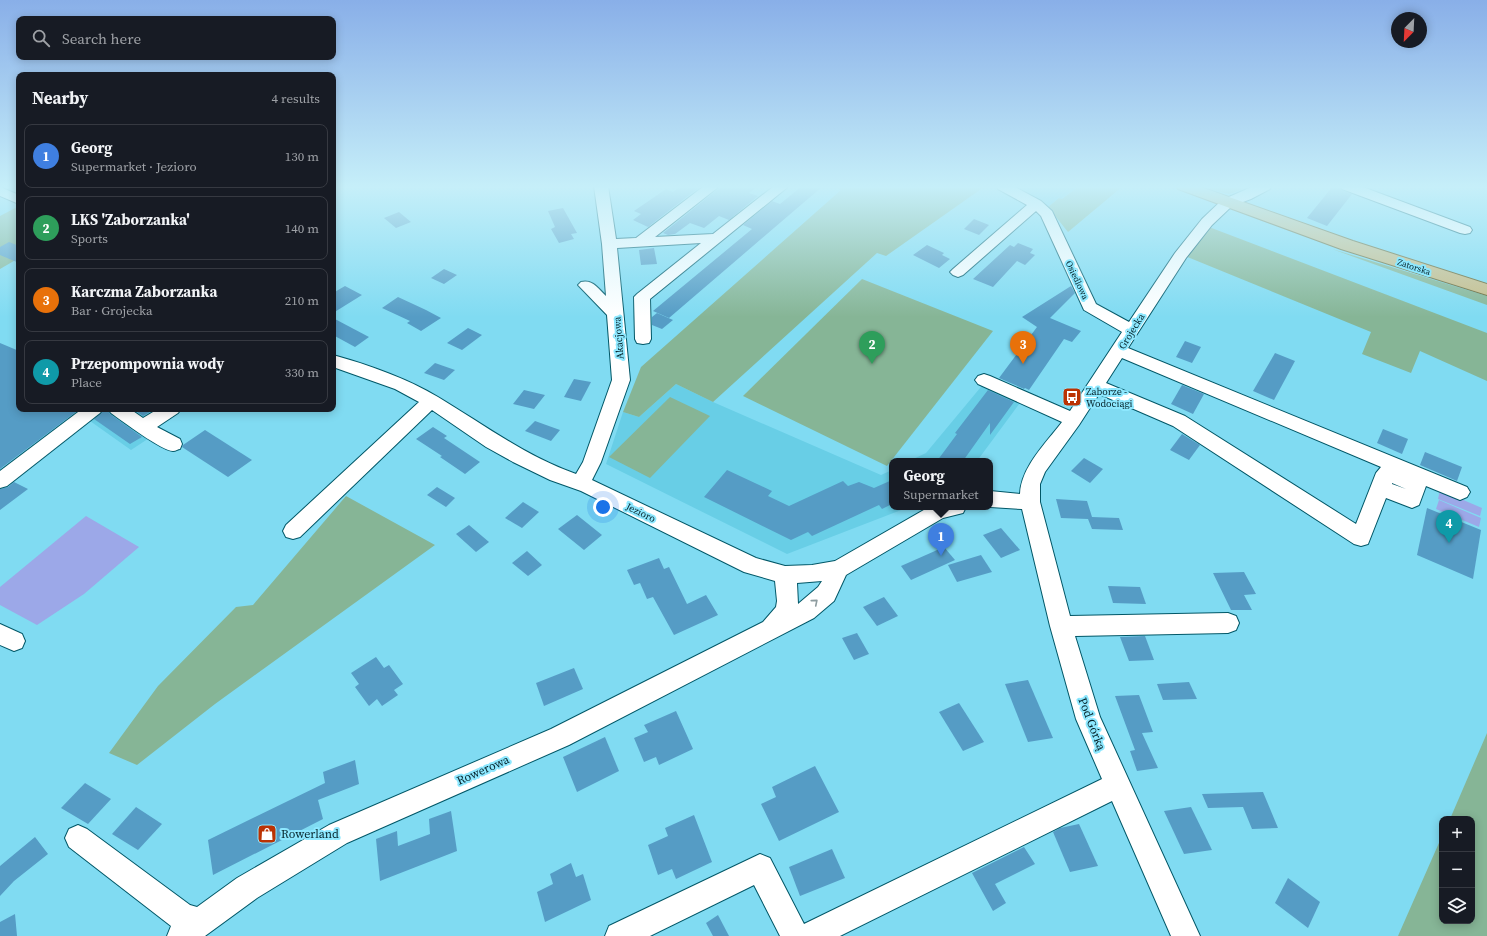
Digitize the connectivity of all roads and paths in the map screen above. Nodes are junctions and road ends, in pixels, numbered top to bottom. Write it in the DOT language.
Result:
graph roads {
  1 [pos="607,230"];
  2 [pos="656,230"];
  3 [pos="728,230"];
  4 [pos="1007,230"];
  5 [pos="1054,230"];
  6 [pos="1200,230"];
  7 [pos="1305,230"];
  8 [pos="718,238"];
  9 [pos="640,242"];
  10 [pos="609,244"];
  11 [pos="958,272"];
  12 [pos="586,285"];
  13 [pos="1487,290"];
  14 [pos="616,315"];
  15 [pos="1131,330"];
  16 [pos="643,339"];
  17 [pos="1119,351"];
  18 [pos="336,362"];
  19 [pos="984,380"];
  20 [pos="1096,386"];
  21 [pos="431,400"];
  22 [pos="90,412"];
  23 [pos="121,412"];
  24 [pos="167,412"];
  25 [pos="1073,420"];
  26 [pos="143,427"];
  27 [pos="173,444"];
  28 [pos="0,481"];
  29 [pos="581,483"];
  30 [pos="1380,487"];
  31 [pos="1460,492"];
  32 [pos="993,499"];
  33 [pos="1030,502"];
  34 [pos="945,510"];
  35 [pos="293,531"];
  36 [pos="840,569"];
  37 [pos="785,575"];
  38 [pos="1228,623"];
  39 [pos="1061,626"];
  40 [pos="770,629"];
  41 [pos="1118,785"];
  42 [pos="78,838"];
  43 [pos="191,931"];
  44 [pos="619,936"];
  45 [pos="795,936"];
  46 [pos="810,936"];
  47 [pos="1186,936"];
  1 -- 10 [label="street, Akacjowa"];
  2 -- 9 [label="street"];
  3 -- 8 [label="street"];
  4 -- 11 [label="street"];
  5 -- 15 [label="street, Osiedlowa"];
  6 -- 15 [label="street, Grojecka"];
  7 -- 13 [label="main road, Zatorska"];
  8 -- 9 [label="street"];
  8 -- 16 [label="street"];
  9 -- 10 [label="street"];
  10 -- 14 [label="street, Akacjowa"];
  12 -- 14 [label="street"];
  14 -- 29 [label="street, Akacjowa"];
  15 -- 17 [label="street, Grojecka"];
  17 -- 20 [label="street, Grojecka"];
  17 -- 31 [label="street"];
  18 -- 21 [label="street, Jezioro"];
  19 -- 25 [label="street"];
  20 -- 25 [label="street, Grojecka"];
  20 -- 30 [label="street"];
  21 -- 29 [label="street, Jezioro"];
  21 -- 35 [label="street"];
  22 -- 28 [label="street"];
  23 -- 26 [label="street"];
  24 -- 26 [label="street"];
  25 -- 33 [label="street, Grojecka"];
  26 -- 27 [label="street"];
  29 -- 37 [label="street, Jezioro"];
  32 -- 33 [label="street"];
  33 -- 39 [label="street, Pod Górką"];
  34 -- 36 [label="street, Jezioro"];
  36 -- 37 [label="street, Jezioro"];
  40 -- 36 [label="street, Rowerowa, one-way"];
  37 -- 40 [label="street, Rowerowa"];
  38 -- 39 [label="street"];
  39 -- 41 [label="street, Pod Górką"];
  40 -- 43 [label="street, Rowerowa"];
  41 -- 46 [label="street"];
  41 -- 47 [label="street, Pod Górką"];
  42 -- 43 [label="street"];
  44 -- 45 [label="street"];
}
